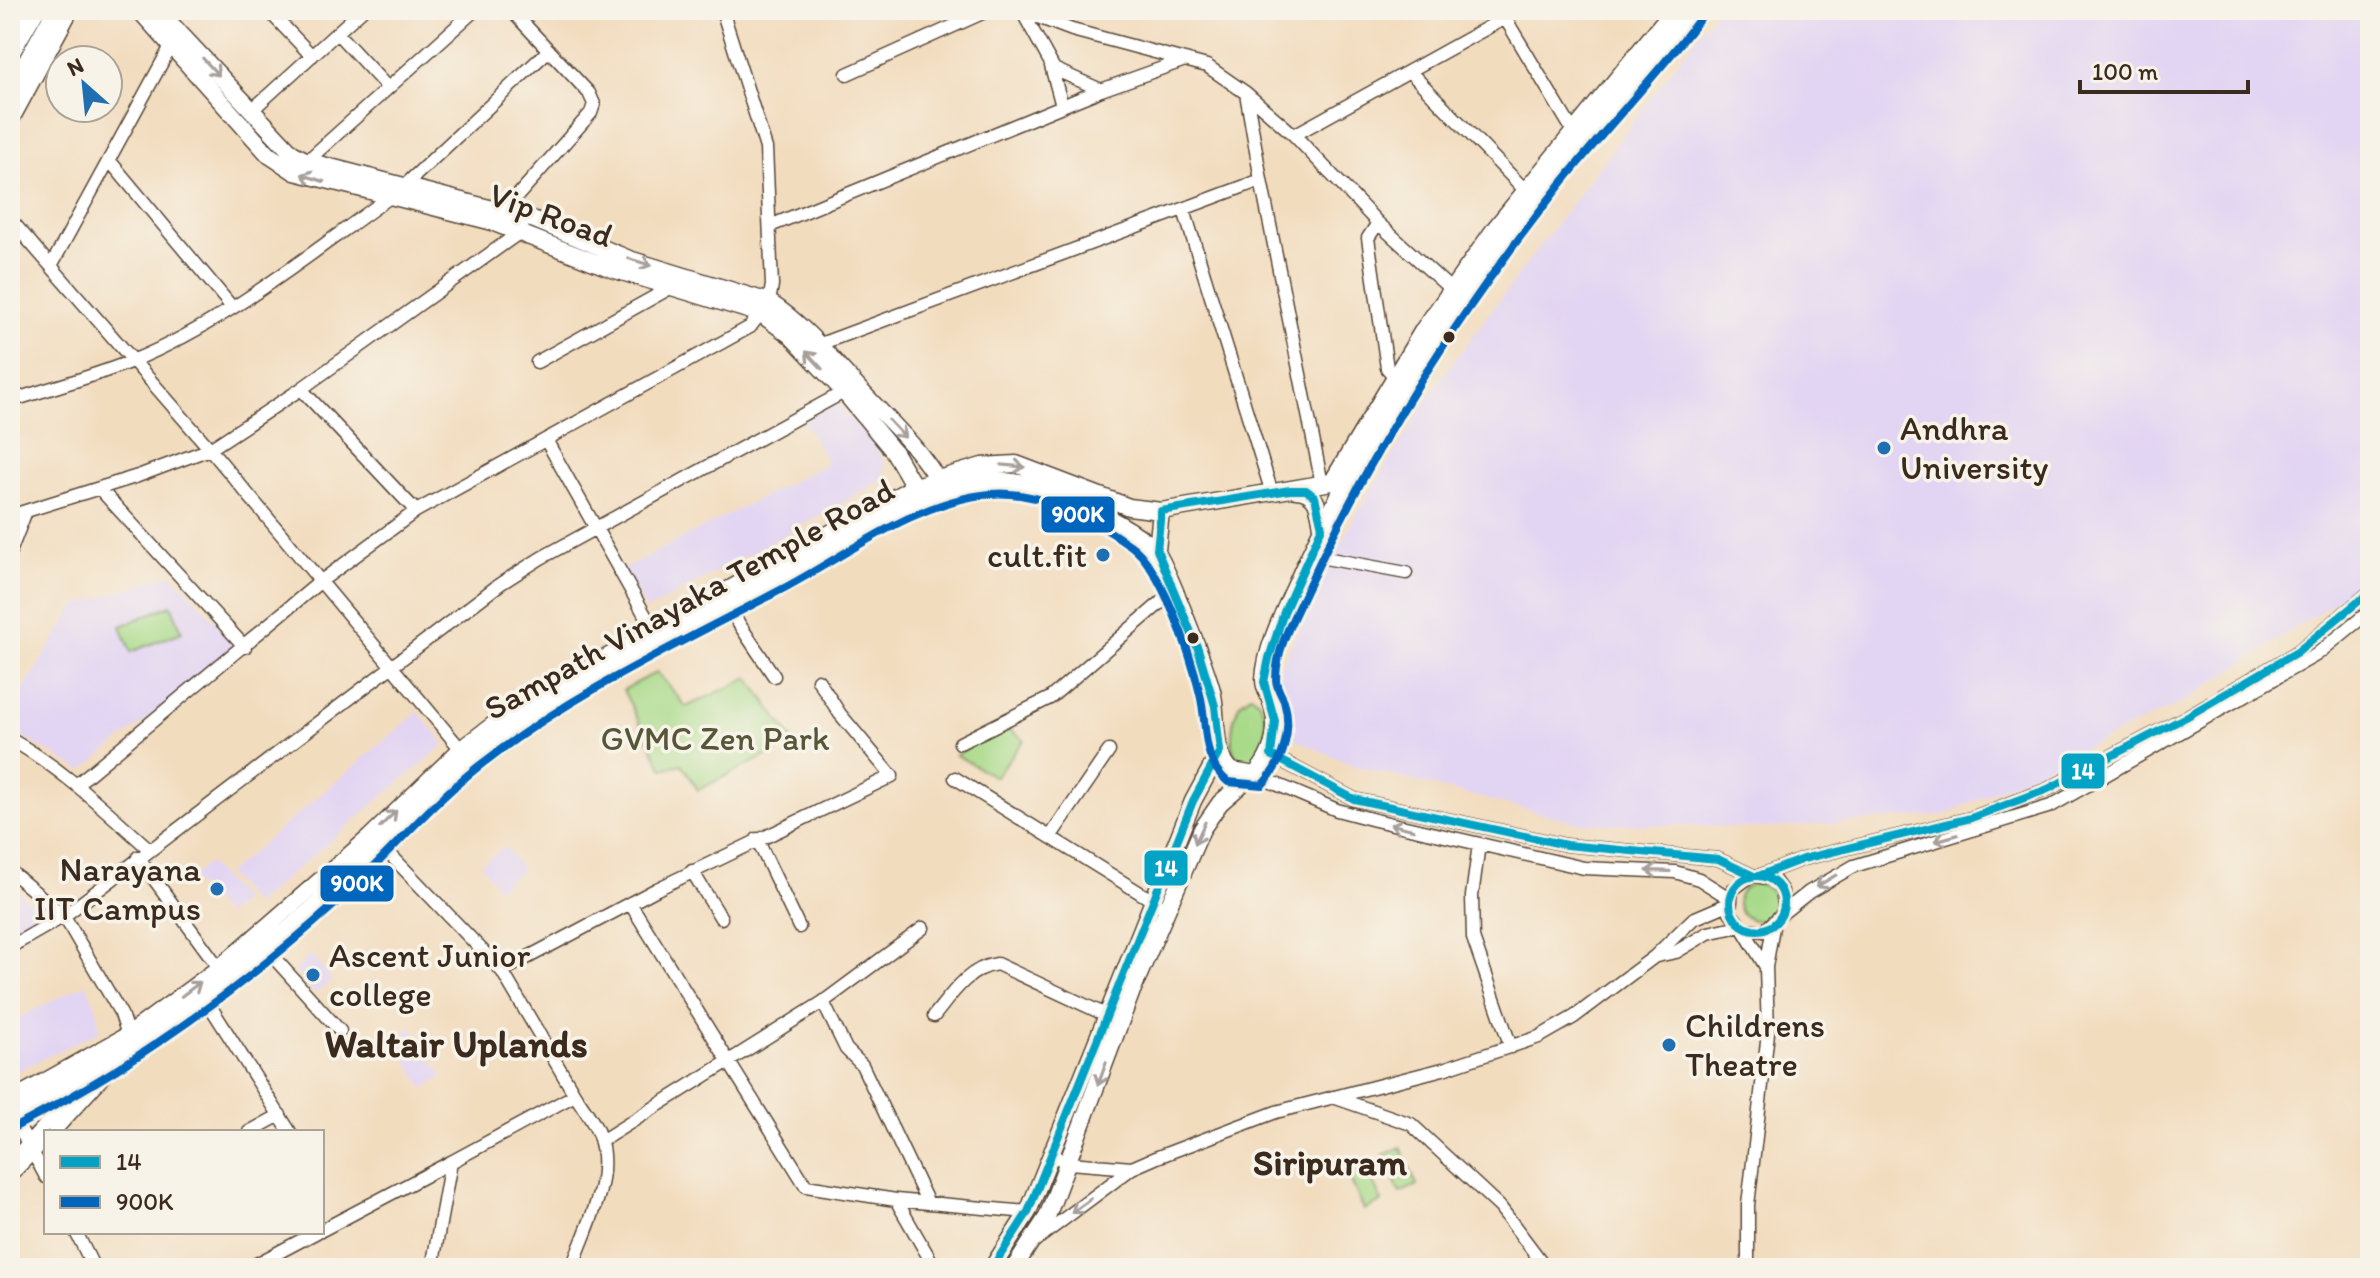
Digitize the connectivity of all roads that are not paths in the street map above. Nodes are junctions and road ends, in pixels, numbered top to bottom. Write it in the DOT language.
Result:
graph roads {
  1 [pos="14,10"];
  2 [pos="55,10"];
  3 [pos="70,10"];
  4 [pos="139,10"];
  5 [pos="158,10"];
  6 [pos="268,10"];
  7 [pos="475,10"];
  8 [pos="511,10"];
  9 [pos="722,10"];
  10 [pos="989,10"];
  11 [pos="1673,10"];
  12 [pos="1691,10"];
  13 [pos="358,11"];
  14 [pos="1021,12"];
  15 [pos="1503,14"];
  16 [pos="32,15"];
  17 [pos="337,33"];
  18 [pos="171,46"];
  19 [pos="549,50"];
  20 [pos="10,55"];
  21 [pos="312,56"];
  22 [pos="1185,60"];
  23 [pos="1051,66"];
  24 [pos="1411,73"];
  25 [pos="847,74"];
  26 [pos="388,88"];
  27 [pos="1101,90"];
  28 [pos="10,91"];
  29 [pos="1246,93"];
  30 [pos="1062,106"];
  31 [pos="252,110"];
  32 [pos="10,121"];
  33 [pos="1573,131"];
  34 [pos="1294,135"];
  35 [pos="109,160"];
  36 [pos="307,161"];
  37 [pos="1261,180"];
  38 [pos="1524,189"];
  39 [pos="396,193"];
  40 [pos="1184,210"];
  41 [pos="504,211"];
  42 [pos="10,219"];
  43 [pos="535,220"];
  44 [pos="1378,223"];
  45 [pos="770,226"];
  46 [pos="522,231"];
  47 [pos="52,264"];
  48 [pos="672,287"];
  49 [pos="1455,294"];
  50 [pos="231,306"];
  51 [pos="765,308"];
  52 [pos="820,344"];
  53 [pos="131,361"];
  54 [pos="537,362"];
  55 [pos="1394,376"];
  56 [pos="301,389"];
  57 [pos="844,392"];
  58 [pos="10,401"];
  59 [pos="546,440"];
  60 [pos="210,449"];
  61 [pos="1322,484"];
  62 [pos="941,485"];
  63 [pos="915,486"];
  64 [pos="99,488"];
  65 [pos="1290,490"];
  66 [pos="1272,493"];
  67 [pos="923,502"];
  68 [pos="26,511"];
  69 [pos="416,511"];
  70 [pos="1161,511"];
  71 [pos="10,516"];
  72 [pos="1322,527"];
  73 [pos="596,528"];
  74 [pos="1157,550"];
  75 [pos="10,552"];
  76 [pos="1309,555"];
  77 [pos="1406,573"];
  78 [pos="321,581"];
  79 [pos="1173,592"];
  80 [pos="2370,592"];
  81 [pos="727,606"];
  82 [pos="2370,611"];
  83 [pos="654,631"];
  84 [pos="245,647"];
  85 [pos="390,666"];
  86 [pos="774,676"];
  87 [pos="818,680"];
  88 [pos="10,739"];
  89 [pos="960,743"];
  90 [pos="1109,751"];
  91 [pos="1220,751"];
  92 [pos="465,754"];
  93 [pos="1271,755"];
  94 [pos="1253,775"];
  95 [pos="955,778"];
  96 [pos="77,784"];
  97 [pos="1050,837"];
  98 [pos="757,839"];
  99 [pos="1479,844"];
  100 [pos="382,846"];
  101 [pos="143,853"];
  102 [pos="10,871"];
  103 [pos="692,871"];
  104 [pos="1757,875"];
  105 [pos="1728,901"];
  106 [pos="630,903"];
  107 [pos="1160,906"];
  108 [pos="1785,911"];
  109 [pos="64,916"];
  110 [pos="721,918"];
  111 [pos="799,927"];
  112 [pos="1741,927"];
  113 [pos="1773,927"];
  114 [pos="923,928"];
  115 [pos="10,947"];
  116 [pos="267,950"];
  117 [pos="1654,957"];
  118 [pos="1766,967"];
  119 [pos="219,968"];
  120 [pos="502,971"];
  121 [pos="205,998"];
  122 [pos="823,1002"];
  123 [pos="1106,1015"];
  124 [pos="934,1016"];
  125 [pos="340,1031"];
  126 [pos="128,1043"];
  127 [pos="1511,1047"];
  128 [pos="726,1061"];
  129 [pos="96,1069"];
  130 [pos="575,1095"];
  131 [pos="1333,1097"];
  132 [pos="10,1111"];
  133 [pos="280,1115"];
  134 [pos="46,1130"];
  135 [pos="56,1130"];
  136 [pos="253,1130"];
  137 [pos="289,1130"];
  138 [pos="44,1132"];
  139 [pos="44,1141"];
  140 [pos="601,1141"];
  141 [pos="30,1149"];
  142 [pos="1050,1155"];
  143 [pos="10,1162"];
  144 [pos="451,1162"];
  145 [pos="1069,1163"];
  146 [pos="1132,1168"];
  147 [pos="44,1174"];
  148 [pos="10,1176"];
  149 [pos="896,1200"];
  150 [pos="927,1201"];
  151 [pos="1028,1212"];
  152 [pos="324,1229"];
  153 [pos="77,1234"];
  154 [pos="314,1234"];
  155 [pos="1030,1245"];
  156 [pos="94,1268"];
  157 [pos="249,1268"];
  158 [pos="432,1268"];
  159 [pos="572,1268"];
  160 [pos="935,1268"];
  161 [pos="992,1268"];
  162 [pos="1014,1268"];
  163 [pos="1546,1268"];
  164 [pos="1748,1268"];
  1 -- 16 [label="street"];
  2 -- 28 [label="main road"];
  3 -- 32 [label="main road"];
  4 -- 18 [label="main road, Vip Road"];
  5 -- 31 [label="main road, Vip Road, one-way"];
  6 -- 21 [label="street"];
  7 -- 26 [label="street"];
  8 -- 19 [label="street"];
  9 -- 45 [label="street"];
  10 -- 25 [label="street"];
  11 -- 33 [label="main road"];
  12 -- 49 [label="main road"];
  13 -- 17 [label="street"];
  14 -- 22 [label="street"];
  14 -- 23 [label="street"];
  15 -- 24 [label="street"];
  15 -- 33 [label="street"];
  16 -- 20 [label="main road"];
  17 -- 21 [label="street"];
  17 -- 26 [label="street"];
  18 -- 35 [label="street"];
  39 -- 18 [label="main road, Vip Road, one-way"];
  19 -- 39 [label="street"];
  19 -- 41 [label="street"];
  21 -- 31 [label="street"];
  22 -- 27 [label="street"];
  22 -- 29 [label="street"];
  23 -- 27 [label="street"];
  23 -- 30 [label="street"];
  24 -- 34 [label="street"];
  24 -- 38 [label="street"];
  26 -- 36 [label="street"];
  27 -- 30 [label="street"];
  29 -- 34 [label="street"];
  29 -- 37 [label="street"];
  30 -- 45 [label="street"];
  31 -- 36 [label="main road, Vip Road"];
  33 -- 38 [label="main road"];
  34 -- 44 [label="street"];
  35 -- 47 [label="street"];
  35 -- 50 [label="street"];
  36 -- 39 [label="main road, Vip Road"];
  37 -- 40 [label="street"];
  37 -- 61 [label="street"];
  38 -- 49 [label="main road"];
  39 -- 41 [label="main road, Vip Road"];
  39 -- 46 [label="main road, Vip Road"];
  39 -- 50 [label="street"];
  40 -- 52 [label="street"];
  40 -- 66 [label="street"];
  41 -- 43 [label="main road, Vip Road"];
  42 -- 47 [label="street"];
  43 -- 46 [label="street"];
  43 -- 51 [label="main road, Vip Road, one-way"];
  44 -- 49 [label="street"];
  44 -- 55 [label="street"];
  45 -- 51 [label="street"];
  46 -- 48 [label="main road, Vip Road"];
  46 -- 56 [label="street"];
  47 -- 53 [label="street"];
  48 -- 51 [label="main road, Vip Road"];
  48 -- 54 [label="street"];
  49 -- 55 [label="main road"];
  49 -- 72 [label="main road"];
  50 -- 53 [label="street"];
  51 -- 52 [label="main road, Vip Road"];
  57 -- 51 [label="main road, Vip Road, one-way"];
  51 -- 59 [label="street"];
  52 -- 62 [label="main road, Vip Road, one-way"];
  53 -- 58 [label="street"];
  53 -- 60 [label="street"];
  55 -- 61 [label="main road"];
  56 -- 60 [label="street"];
  56 -- 69 [label="street"];
  57 -- 63 [label="main road, Vip Road"];
  57 -- 73 [label="street"];
  59 -- 69 [label="street"];
  59 -- 73 [label="street"];
  60 -- 64 [label="street"];
  60 -- 78 [label="street"];
  61 -- 65 [label="main road, Sampath Vinayaka Temple Road"];
  62 -- 63 [label="main road, Sampath Vinayaka Temple Road"];
  62 -- 67 [label="main road, Sampath Vinayaka Temple Road"];
  62 -- 70 [label="main road, Sampath Vinayaka Temple Road, one-way"];
  62 -- 74 [label="main road, Sampath Vinayaka Temple Road"];
  63 -- 67 [label="main road, Vip Road"];
  63 -- 83 [label="main road, Sampath Vinayaka Temple Road"];
  64 -- 68 [label="street"];
  64 -- 84 [label="street"];
  65 -- 66 [label="main road, Sampath Vinayaka Temple Road"];
  65 -- 72 [label="main road"];
  66 -- 70 [label="main road, Sampath Vinayaka Temple Road"];
  67 -- 81 [label="main road, Sampath Vinayaka Temple Road"];
  68 -- 71 [label="street"];
  68 -- 75 [label="street"];
  69 -- 78 [label="street"];
  70 -- 74 [label="main road"];
  72 -- 76 [label="main road"];
  73 -- 83 [label="street"];
  73 -- 85 [label="street"];
  74 -- 79 [label="main road"];
  76 -- 77 [label="street"];
  76 -- 93 [label="main road"];
  78 -- 84 [label="street"];
  78 -- 85 [label="street"];
  79 -- 89 [label="street"];
  79 -- 91 [label="main road"];
  80 -- 104 [label="street"];
  81 -- 86 [label="street"];
  81 -- 92 [label="main road, Sampath Vinayaka Temple Road"];
  82 -- 108 [label="street, one-way"];
  83 -- 92 [label="main road, Sampath Vinayaka Temple Road"];
  84 -- 96 [label="street"];
  85 -- 92 [label="street"];
  85 -- 101 [label="street"];
  87 -- 98 [label="street"];
  88 -- 96 [label="street"];
  90 -- 97 [label="street"];
  91 -- 94 [label="main road"];
  91 -- 107 [label="main road"];
  92 -- 100 [label="main road, Sampath Vinayaka Temple Road"];
  119 -- 92 [label="main road, Sampath Vinayaka Temple Road, one-way"];
  93 -- 94 [label="main road"];
  93 -- 104 [label="street"];
  99 -- 94 [label="street, one-way"];
  94 -- 107 [label="main road, one-way"];
  95 -- 97 [label="street"];
  96 -- 101 [label="street"];
  97 -- 107 [label="street"];
  98 -- 103 [label="street"];
  98 -- 111 [label="street"];
  105 -- 99 [label="street, one-way"];
  99 -- 127 [label="street"];
  100 -- 116 [label="main road, Sampath Vinayaka Temple Road"];
  100 -- 120 [label="street"];
  101 -- 109 [label="street"];
  101 -- 119 [label="street"];
  102 -- 109 [label="street"];
  103 -- 106 [label="street"];
  103 -- 110 [label="street"];
  104 -- 105 [label="street"];
  104 -- 108 [label="street"];
  105 -- 112 [label="street"];
  105 -- 117 [label="street"];
  106 -- 120 [label="street"];
  106 -- 128 [label="street"];
  107 -- 123 [label="main road"];
  107 -- 145 [label="main road, one-way"];
  108 -- 113 [label="street"];
  109 -- 115 [label="street"];
  109 -- 126 [label="street"];
  112 -- 113 [label="street"];
  112 -- 117 [label="street"];
  112 -- 118 [label="street"];
  113 -- 118 [label="street"];
  114 -- 122 [label="street"];
  116 -- 121 [label="main road, Sampath Vinayaka Temple Road"];
  116 -- 125 [label="street"];
  117 -- 127 [label="street"];
  118 -- 164 [label="street"];
  126 -- 119 [label="main road, Sampath Vinayaka Temple Road, one-way"];
  120 -- 130 [label="street"];
  121 -- 126 [label="main road, Sampath Vinayaka Temple Road"];
  121 -- 133 [label="street"];
  122 -- 128 [label="street"];
  122 -- 150 [label="street"];
  123 -- 124 [label="street"];
  123 -- 142 [label="main road"];
  126 -- 129 [label="main road"];
  126 -- 132 [label="main road"];
  126 -- 135 [label="street"];
  127 -- 131 [label="street"];
  128 -- 140 [label="street"];
  128 -- 149 [label="street"];
  129 -- 132 [label="main road"];
  129 -- 134 [label="street"];
  130 -- 140 [label="street"];
  130 -- 144 [label="street"];
  131 -- 146 [label="street"];
  131 -- 163 [label="street"];
  132 -- 141 [label="street"];
  133 -- 136 [label="street"];
  133 -- 137 [label="street"];
  138 -- 141 [label="street"];
  139 -- 141 [label="street"];
  140 -- 159 [label="street"];
  141 -- 143 [label="street"];
  141 -- 147 [label="street"];
  141 -- 148 [label="street"];
  142 -- 145 [label="street"];
  142 -- 151 [label="main road"];
  144 -- 152 [label="street"];
  144 -- 158 [label="street"];
  145 -- 146 [label="street"];
  145 -- 155 [label="main road"];
  146 -- 155 [label="street, one-way"];
  149 -- 150 [label="street"];
  149 -- 160 [label="street"];
  150 -- 151 [label="street"];
  151 -- 161 [label="main road"];
  153 -- 156 [label="street"];
  154 -- 157 [label="street"];
  155 -- 162 [label="main road"];
}
